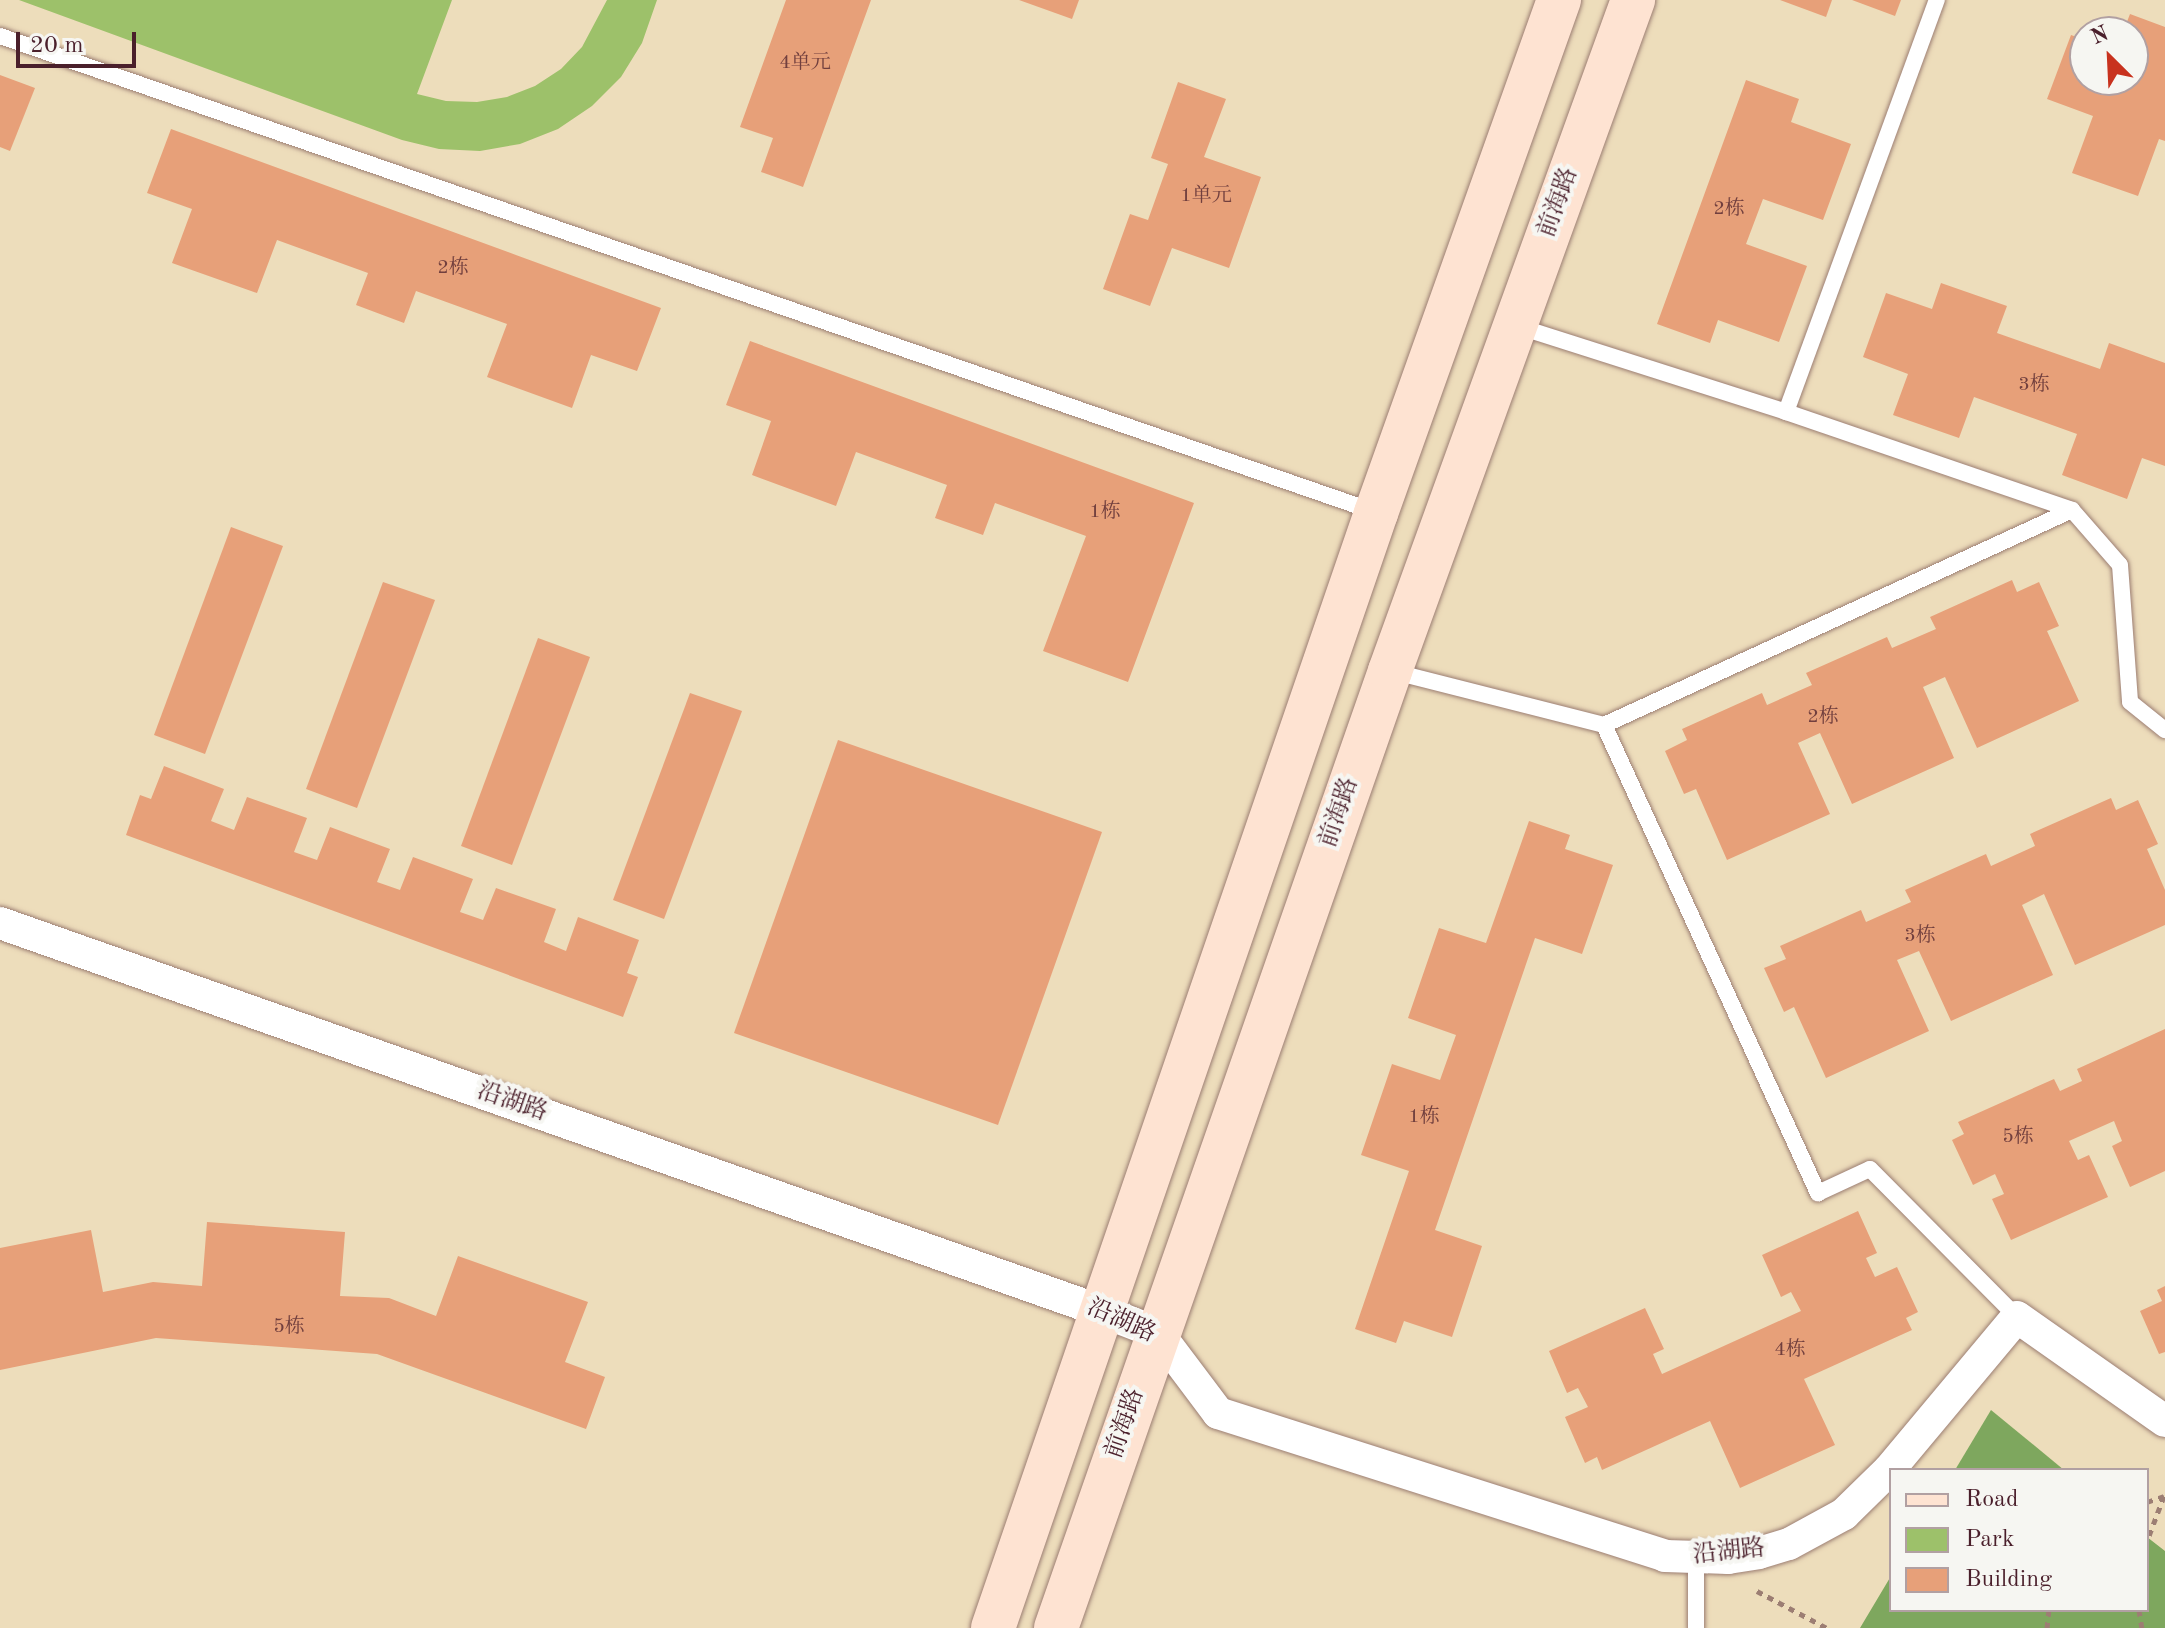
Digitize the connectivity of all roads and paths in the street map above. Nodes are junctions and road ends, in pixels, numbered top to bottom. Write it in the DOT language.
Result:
graph roads {
  1 [pos="1559,0"];
  2 [pos="1633,0"];
  3 [pos="1937,0"];
  4 [pos="0,36"];
  5 [pos="1515,326"];
  6 [pos="1786,412"];
  7 [pos="2072,510"];
  8 [pos="1376,513"];
  9 [pos="1390,671"];
  10 [pos="1604,725"];
  11 [pos="2165,730"];
  12 [pos="0,923"];
  13 [pos="1104,1312"];
  14 [pos="2017,1317"];
  15 [pos="1158,1333"];
  16 [pos="2165,1421"];
  17 [pos="1891,1468"];
  18 [pos="1889,1470"];
  19 [pos="2149,1501"];
  20 [pos="2149,1536"];
  21 [pos="1696,1559"];
  22 [pos="993,1628"];
  23 [pos="1056,1628"];
  24 [pos="1696,1628"];
  25 [pos="1827,1628"];
  1 -- 8 [label="street"];
  2 -- 5 [label="street, 前海路"];
  3 -- 6 [label="lane"];
  4 -- 8 [label="lane"];
  5 -- 6 [label="lane"];
  5 -- 9 [label="street, 前海路"];
  6 -- 7 [label="lane"];
  7 -- 10 [label="lane"];
  7 -- 11 [label="lane"];
  8 -- 13 [label="street"];
  9 -- 10 [label="lane"];
  9 -- 15 [label="street, 前海路"];
  10 -- 14 [label="lane"];
  12 -- 13 [label="street, 沿湖路"];
  13 -- 15 [label="street, 沿湖路"];
  13 -- 22 [label="street"];
  14 -- 16 [label="street"];
  14 -- 17 [label="street, 沿湖路"];
  15 -- 21 [label="street, 沿湖路"];
  15 -- 23 [label="street, 前海路"];
  18 -- 21 [label="street, 沿湖路"];
  19 -- 20 [label="path"];
  21 -- 24 [label="lane"];
  21 -- 25 [label="path"];
}
